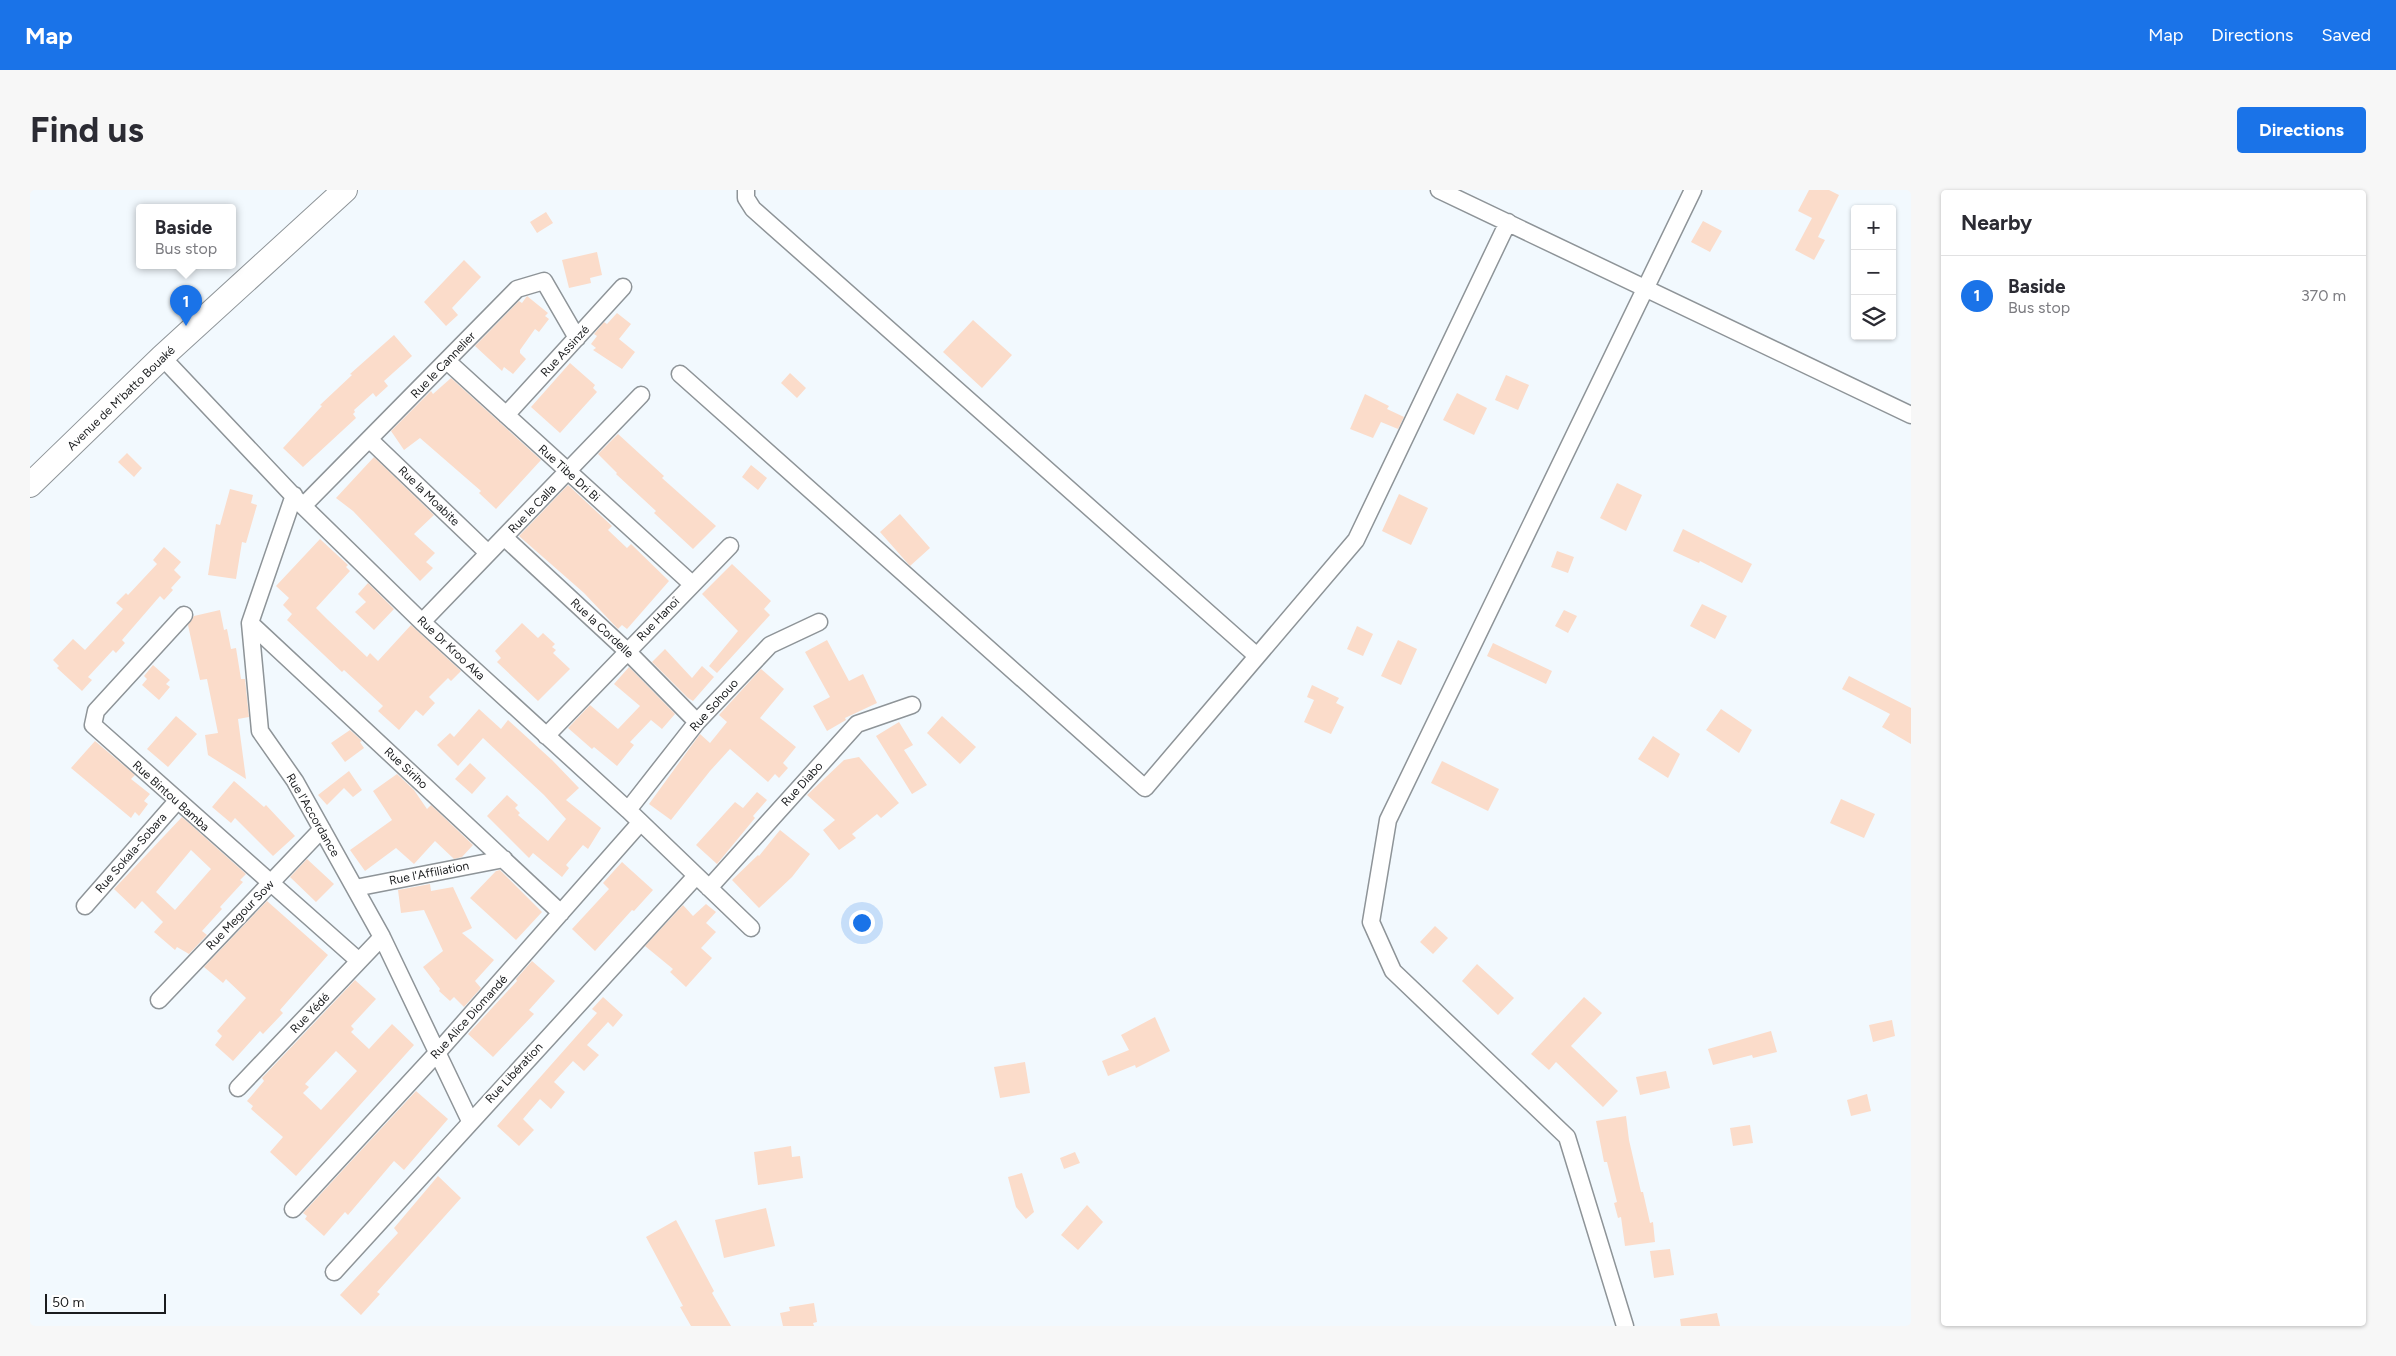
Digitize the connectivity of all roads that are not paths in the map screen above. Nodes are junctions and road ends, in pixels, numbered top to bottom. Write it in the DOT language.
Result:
graph roads {
  1 [pos="345,190"];
  2 [pos="746,190"];
  3 [pos="1440,190"];
  4 [pos="1693,190"];
  5 [pos="1508,222"];
  6 [pos="624,287"];
  7 [pos="1647,289"];
  8 [pos="576,338"];
  9 [pos="162,357"];
  10 [pos="447,361"];
  11 [pos="680,374"];
  12 [pos="642,395"];
  13 [pos="506,415"];
  14 [pos="1911,415"];
  15 [pos="369,439"];
  16 [pos="568,472"];
  17 [pos="30,485"];
  18 [pos="299,500"];
  19 [pos="504,537"];
  20 [pos="730,546"];
  21 [pos="488,553"];
  22 [pos="692,584"];
  23 [pos="184,615"];
  24 [pos="422,622"];
  25 [pos="819,622"];
  26 [pos="250,623"];
  27 [pos="627,651"];
  28 [pos="1257,656"];
  29 [pos="912,705"];
  30 [pos="697,722"];
  31 [pos="546,736"];
  32 [pos="177,801"];
  33 [pos="628,810"];
  34 [pos="640,822"];
  35 [pos="322,829"];
  36 [pos="504,859"];
  37 [pos="696,876"];
  38 [pos="270,884"];
  39 [pos="354,888"];
  40 [pos="709,888"];
  41 [pos="85,906"];
  42 [pos="561,913"];
  43 [pos="751,928"];
  44 [pos="382,937"];
  45 [pos="359,961"];
  46 [pos="159,1000"];
  47 [pos="437,1053"];
  48 [pos="238,1088"];
  49 [pos="470,1121"];
  50 [pos="294,1209"];
  51 [pos="334,1272"];
  52 [pos="1626,1326"];
  1 -- 9 [label="street, Avenue de M'batto Bouaké"];
  2 -- 28 [label="street"];
  3 -- 5 [label="street"];
  4 -- 7 [label="street"];
  5 -- 7 [label="street"];
  5 -- 28 [label="street"];
  6 -- 8 [label="street, Rue Assinzé"];
  7 -- 14 [label="street"];
  7 -- 52 [label="street"];
  8 -- 10 [label="street, Rue le Cannelier"];
  8 -- 13 [label="street, Rue Assinzé"];
  9 -- 17 [label="street, Avenue de M'batto Bouaké"];
  9 -- 18 [label="street, Rue Dr Kroo Aka"];
  10 -- 13 [label="street, Rue Tibe Dri Bi"];
  10 -- 15 [label="street, Rue le Cannelier"];
  11 -- 28 [label="street"];
  12 -- 16 [label="street, Rue le Calla"];
  13 -- 16 [label="street, Rue Tibe Dri Bi"];
  15 -- 18 [label="street, Rue le Cannelier"];
  15 -- 21 [label="street, Rue la Moabite"];
  16 -- 19 [label="street, Rue le Calla"];
  16 -- 22 [label="street, Rue Tibe Dri Bi"];
  18 -- 24 [label="street, Rue Dr Kroo Aka"];
  18 -- 26 [label="street, Rue l'Accordance"];
  19 -- 21 [label="street, Rue le Calla"];
  19 -- 27 [label="street, Rue la Cordelle"];
  20 -- 22 [label="street, Rue Hanoï"];
  21 -- 24 [label="street, Rue le Calla"];
  22 -- 27 [label="street, Rue Hanoï"];
  23 -- 32 [label="street, Rue Bintou Bamba"];
  24 -- 31 [label="street, Rue Dr Kroo Aka"];
  25 -- 30 [label="street, Rue Sohouo"];
  26 -- 35 [label="street, Rue l'Accordance"];
  26 -- 36 [label="street, Rue Siriho"];
  27 -- 30 [label="street, Rue la Cordelle"];
  27 -- 31 [label="street, Rue Hanoï"];
  29 -- 40 [label="street, Rue Diabo"];
  30 -- 33 [label="street, Rue Sohouo"];
  31 -- 33 [label="street, Rue Dr Kroo Aka"];
  32 -- 38 [label="street, Rue Bintou Bamba"];
  32 -- 41 [label="street, Rue Sokala-Sobara"];
  33 -- 34 [label="street, Rue Dr Kroo Aka"];
  34 -- 37 [label="street, Rue Dr Kroo Aka"];
  34 -- 42 [label="street, Rue Alice Diomandé"];
  35 -- 38 [label="street, Rue Megour Sow"];
  35 -- 39 [label="street, Rue l'Accordance"];
  36 -- 39 [label="street, Rue l'Affiliation"];
  36 -- 42 [label="street, Rue Siriho"];
  37 -- 40 [label="street, Rue Dr Kroo Aka"];
  37 -- 49 [label="street, Rue Libération"];
  38 -- 45 [label="street, Rue Bintou Bamba"];
  38 -- 46 [label="street, Rue Megour Sow"];
  39 -- 44 [label="street, Rue l'Accordance"];
  40 -- 43 [label="street, Rue Dr Kroo Aka"];
  42 -- 47 [label="street, Rue Alice Diomandé"];
  44 -- 45 [label="street, Rue Yédé"];
  44 -- 47 [label="street, Rue l'Accordance"];
  45 -- 48 [label="street, Rue Yédé"];
  47 -- 49 [label="street, Rue l'Accordance"];
  47 -- 50 [label="street, Rue Alice Diomandé"];
  49 -- 51 [label="street, Rue Libération"];
}
